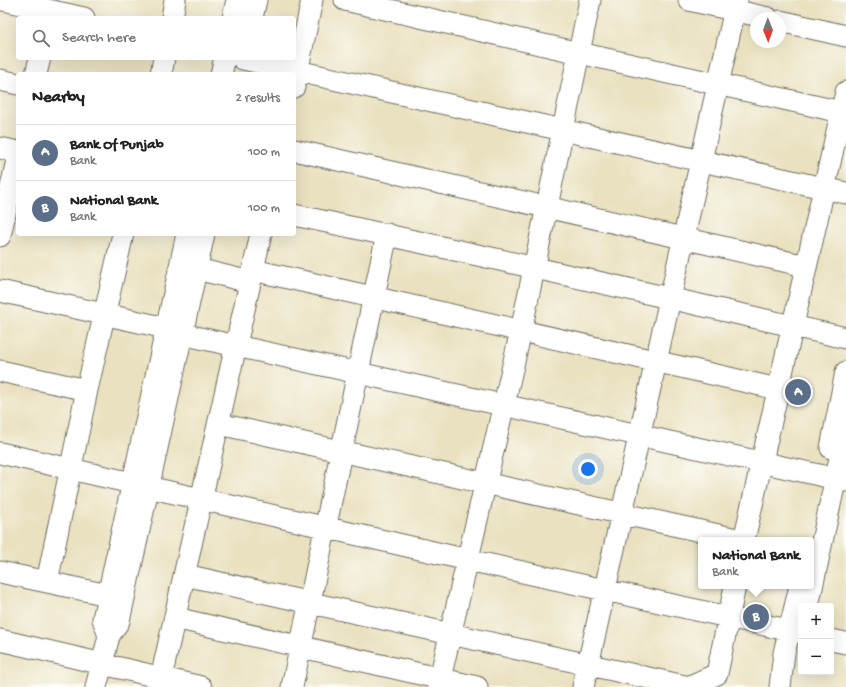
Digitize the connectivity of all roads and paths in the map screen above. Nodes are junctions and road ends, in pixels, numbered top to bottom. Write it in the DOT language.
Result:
graph roads {
  1 [pos="3,0"];
  2 [pos="175,0"];
  3 [pos="237,0"];
  4 [pos="256,0"];
  5 [pos="312,0"];
  6 [pos="345,0"];
  7 [pos="590,0"];
  8 [pos="689,0"];
  9 [pos="735,5"];
  10 [pos="51,10"];
  11 [pos="753,12"];
  12 [pos="76,16"];
  13 [pos="172,16"];
  14 [pos="233,16"];
  15 [pos="252,16"];
  16 [pos="786,22"];
  17 [pos="846,36"];
  18 [pos="579,52"];
  19 [pos="40,60"];
  20 [pos="164,60"];
  21 [pos="238,62"];
  22 [pos="36,72"];
  23 [pos="160,72"];
  24 [pos="224,72"];
  25 [pos="272,72"];
  26 [pos="296,79"];
  27 [pos="0,80"];
  28 [pos="16,84"];
  29 [pos="718,84"];
  30 [pos="846,92"];
  31 [pos="841,112"];
  32 [pos="563,130"];
  33 [pos="0,148"];
  34 [pos="296,150"];
  35 [pos="16,152"];
  36 [pos="700,161"];
  37 [pos="16,167"];
  38 [pos="824,188"];
  39 [pos="846,193"];
  40 [pos="547,207"];
  41 [pos="8,211"];
  42 [pos="296,215"];
  43 [pos="387,234"];
  44 [pos="0,236"];
  45 [pos="118,236"];
  46 [pos="186,236"];
  47 [pos="204,236"];
  48 [pos="261,236"];
  49 [pos="683,238"];
  50 [pos="534,266"];
  51 [pos="806,266"];
  52 [pos="196,269"];
  53 [pos="252,276"];
  54 [pos="0,291"];
  55 [pos="373,298"];
  56 [pos="669,300"];
  57 [pos="104,314"];
  58 [pos="792,326"];
  59 [pos="174,331"];
  60 [pos="521,331"];
  61 [pos="846,338"];
  62 [pos="236,346"];
  63 [pos="655,362"];
  64 [pos="0,370"];
  65 [pos="846,372"];
  66 [pos="358,373"];
  67 [pos="778,389"];
  68 [pos="87,390"];
  69 [pos="504,405"];
  70 [pos="218,424"];
  71 [pos="846,431"];
  72 [pos="639,435"];
  73 [pos="341,451"];
  74 [pos="0,454"];
  75 [pos="761,462"];
  76 [pos="70,470"];
  77 [pos="836,478"];
  78 [pos="486,483"];
  79 [pos="140,485"];
  80 [pos="201,499"];
  81 [pos="621,513"];
  82 [pos="325,528"];
  83 [pos="729,537"];
  84 [pos="744,537"];
  85 [pos="811,537"];
  86 [pos="468,560"];
  87 [pos="0,572"];
  88 [pos="184,575"];
  89 [pos="814,579"];
  90 [pos="47,582"];
  91 [pos="734,589"];
  92 [pos="800,589"];
  93 [pos="812,589"];
  94 [pos="604,590"];
  95 [pos="108,595"];
  96 [pos="309,603"];
  97 [pos="809,603"];
  98 [pos="728,617"];
  99 [pos="175,618"];
  100 [pos="450,634"];
  101 [pos="797,634"];
  102 [pos="109,636"];
  103 [pos="0,640"];
  104 [pos="834,641"];
  105 [pos="846,643"];
  106 [pos="300,647"];
  107 [pos="101,662"];
  108 [pos="588,664"];
  109 [pos="781,680"];
  110 [pos="160,682"];
  111 [pos="439,683"];
  112 [pos="96,687"];
  113 [pos="201,687"];
  114 [pos="292,687"];
  115 [pos="477,687"];
  116 [pos="583,687"];
  117 [pos="689,687"];
  1 -- 10 [label="street"];
  2 -- 13 [label="street"];
  3 -- 14 [label="street"];
  4 -- 15 [label="street"];
  5 -- 26 [label="street"];
  6 -- 18 [label="street"];
  7 -- 18 [label="street"];
  8 -- 9 [label="street"];
  9 -- 11 [label="street"];
  9 -- 29 [label="street"];
  10 -- 12 [label="street"];
  16 -- 17 [label="street"];
  18 -- 29 [label="street"];
  18 -- 32 [label="street"];
  19 -- 22 [label="street"];
  20 -- 23 [label="street"];
  21 -- 24 [label="street"];
  21 -- 25 [label="street"];
  26 -- 32 [label="street"];
  27 -- 28 [label="street"];
  29 -- 31 [label="street"];
  29 -- 36 [label="street"];
  30 -- 31 [label="street"];
  31 -- 38 [label="street"];
  32 -- 36 [label="street"];
  32 -- 40 [label="street"];
  33 -- 35 [label="street"];
  34 -- 40 [label="street"];
  36 -- 38 [label="street"];
  36 -- 49 [label="street"];
  37 -- 41 [label="street"];
  38 -- 39 [label="street"];
  38 -- 51 [label="street"];
  40 -- 49 [label="street"];
  40 -- 50 [label="street"];
  41 -- 44 [label="street"];
  42 -- 43 [label="street"];
  43 -- 50 [label="street"];
  43 -- 55 [label="street"];
  45 -- 57 [label="street"];
  46 -- 59 [label="street"];
  47 -- 52 [label="street"];
  48 -- 53 [label="street"];
  49 -- 51 [label="street"];
  49 -- 56 [label="street"];
  50 -- 56 [label="street"];
  50 -- 60 [label="street"];
  51 -- 58 [label="street"];
  52 -- 53 [label="street"];
  52 -- 59 [label="street"];
  53 -- 55 [label="street"];
  53 -- 62 [label="street"];
  54 -- 57 [label="street"];
  55 -- 60 [label="street"];
  55 -- 66 [label="street"];
  56 -- 58 [label="street"];
  56 -- 63 [label="street"];
  57 -- 59 [label="street"];
  57 -- 68 [label="street"];
  58 -- 61 [label="street"];
  58 -- 67 [label="street"];
  59 -- 62 [label="street"];
  59 -- 79 [label="street"];
  60 -- 63 [label="street"];
  60 -- 69 [label="street"];
  62 -- 66 [label="street"];
  62 -- 70 [label="street"];
  63 -- 67 [label="street"];
  63 -- 72 [label="street"];
  64 -- 68 [label="street"];
  65 -- 77 [label="street"];
  66 -- 69 [label="street"];
  66 -- 73 [label="street"];
  67 -- 75 [label="street"];
  68 -- 76 [label="street"];
  69 -- 72 [label="street"];
  69 -- 78 [label="street"];
  70 -- 73 [label="street"];
  70 -- 80 [label="street"];
  71 -- 77 [label="street"];
  72 -- 75 [label="street"];
  72 -- 81 [label="street"];
  73 -- 78 [label="street"];
  73 -- 82 [label="street"];
  74 -- 76 [label="street"];
  75 -- 77 [label="street"];
  75 -- 84 [label="street"];
  76 -- 79 [label="street"];
  76 -- 90 [label="street"];
  77 -- 85 [label="street"];
  77 -- 89 [label="street"];
  78 -- 81 [label="street"];
  78 -- 86 [label="street"];
  79 -- 80 [label="street"];
  79 -- 95 [label="street"];
  79 -- 102 [label="street"];
  80 -- 82 [label="street"];
  80 -- 88 [label="street"];
  81 -- 83 [label="street"];
  81 -- 94 [label="street"];
  82 -- 86 [label="street"];
  82 -- 96 [label="street"];
  86 -- 94 [label="street"];
  86 -- 100 [label="street"];
  87 -- 90 [label="street"];
  88 -- 96 [label="street"];
  88 -- 99 [label="street"];
  90 -- 95 [label="street"];
  91 -- 98 [label="street"];
  92 -- 101 [label="street"];
  93 -- 97 [label="street"];
  94 -- 98 [label="street"];
  94 -- 108 [label="street"];
  95 -- 102 [label="street"];
  96 -- 100 [label="street"];
  96 -- 106 [label="street"];
  98 -- 101 [label="street"];
  98 -- 117 [label="street"];
  99 -- 106 [label="street"];
  99 -- 110 [label="street"];
  100 -- 108 [label="street"];
  100 -- 111 [label="street"];
  101 -- 109 [label="street"];
  102 -- 107 [label="street"];
  103 -- 107 [label="street"];
  104 -- 105 [label="street"];
  106 -- 111 [label="street"];
  106 -- 114 [label="street"];
  107 -- 110 [label="street"];
  107 -- 112 [label="street"];
  108 -- 116 [label="street"];
  108 -- 117 [label="street"];
  110 -- 113 [label="street"];
  111 -- 115 [label="street"];
}
